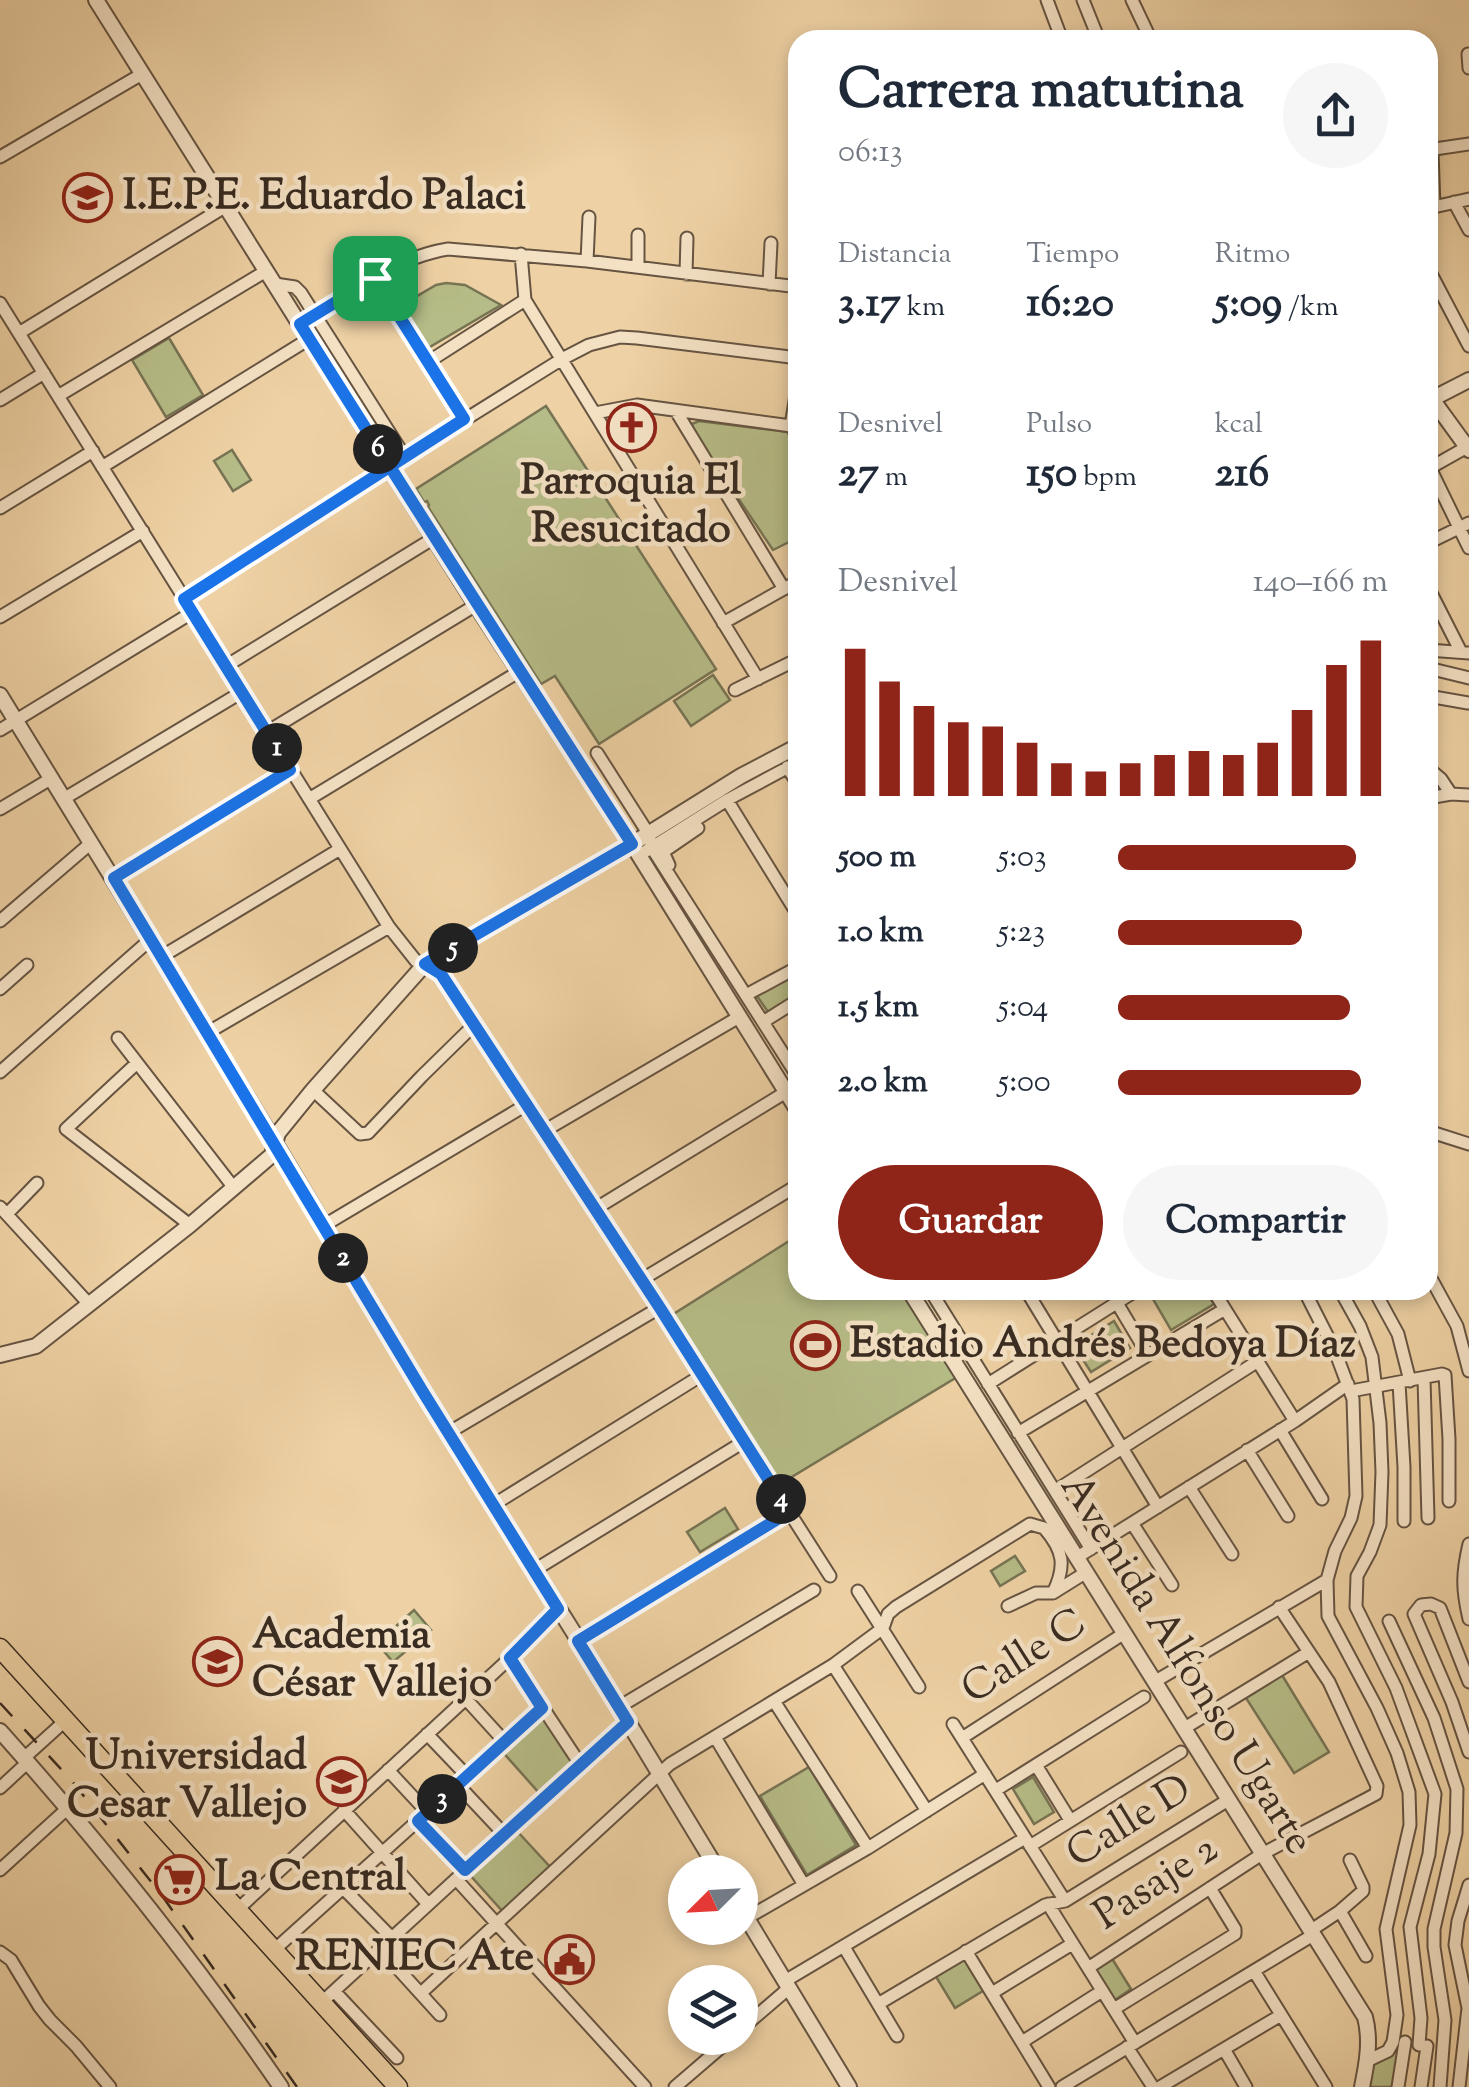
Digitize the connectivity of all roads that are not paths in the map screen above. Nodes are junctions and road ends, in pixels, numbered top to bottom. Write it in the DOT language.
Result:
graph roads {
  1 [pos="96,0"];
  2 [pos="1047,0"];
  3 [pos="1084,0"];
  4 [pos="1132,0"];
  5 [pos="1058,30"];
  6 [pos="1095,30"];
  7 [pos="1146,30"];
  8 [pos="142,74"];
  9 [pos="1469,144"];
  10 [pos="1438,149"];
  11 [pos="0,157"];
  12 [pos="1469,199"];
  13 [pos="1454,202"];
  14 [pos="1438,205"];
  15 [pos="226,206"];
  16 [pos="590,218"];
  17 [pos="1469,230"];
  18 [pos="638,235"];
  19 [pos="687,238"];
  20 [pos="772,243"];
  21 [pos="521,254"];
  22 [pos="587,261"];
  23 [pos="638,267"];
  24 [pos="686,274"];
  25 [pos="270,278"];
  26 [pos="375,278"];
  27 [pos="769,284"];
  28 [pos="788,286"];
  29 [pos="1438,287"];
  30 [pos="526,300"];
  31 [pos="0,304"];
  32 [pos="315,314"];
  33 [pos="1469,314"];
  34 [pos="1456,320"];
  35 [pos="300,324"];
  36 [pos="18,333"];
  37 [pos="309,339"];
  38 [pos="1469,346"];
  39 [pos="788,357"];
  40 [pos="562,359"];
  41 [pos="428,362"];
  42 [pos="44,374"];
  43 [pos="1469,380"];
  44 [pos="58,396"];
  45 [pos="1438,396"];
  46 [pos="0,400"];
  47 [pos="1438,410"];
  48 [pos="676,411"];
  49 [pos="595,413"];
  50 [pos="464,419"];
  51 [pos="788,431"];
  52 [pos="1468,448"];
  53 [pos="93,451"];
  54 [pos="405,457"];
  55 [pos="1438,463"];
  56 [pos="102,466"];
  57 [pos="389,467"];
  58 [pos="1438,483"];
  59 [pos="0,508"];
  60 [pos="1464,525"];
  61 [pos="143,531"];
  62 [pos="434,538"];
  63 [pos="1438,538"];
  64 [pos="1469,548"];
  65 [pos="788,587"];
  66 [pos="784,589"];
  67 [pos="184,599"];
  68 [pos="476,605"];
  69 [pos="1438,605"];
  70 [pos="193,612"];
  71 [pos="0,617"];
  72 [pos="723,622"];
  73 [pos="1438,651"];
  74 [pos="1465,652"];
  75 [pos="788,664"];
  76 [pos="226,666"];
  77 [pos="1438,670"];
  78 [pos="520,671"];
  79 [pos="758,678"];
  80 [pos="1469,678"];
  81 [pos="734,690"];
  82 [pos="242,692"];
  83 [pos="0,694"];
  84 [pos="1438,698"];
  85 [pos="1468,703"];
  86 [pos="16,720"];
  87 [pos="0,730"];
  88 [pos="267,732"];
  89 [pos="788,751"];
  90 [pos="598,753"];
  91 [pos="788,766"];
  92 [pos="290,770"];
  93 [pos="1438,776"];
  94 [pos="52,778"];
  95 [pos="1451,794"];
  96 [pos="1469,795"];
  97 [pos="1438,796"];
  98 [pos="65,798"];
  99 [pos="309,800"];
  100 [pos="729,803"];
  101 [pos="0,810"];
  102 [pos="91,843"];
  103 [pos="642,845"];
  104 [pos="340,849"];
  105 [pos="114,878"];
  106 [pos="682,894"];
  107 [pos="788,899"];
  108 [pos="2,917"];
  109 [pos="388,927"];
  110 [pos="151,940"];
  111 [pos="161,957"];
  112 [pos="26,964"];
  113 [pos="425,964"];
  114 [pos="788,972"];
  115 [pos="0,989"];
  116 [pos="746,995"];
  117 [pos="788,1006"];
  118 [pos="739,1017"];
  119 [pos="763,1022"];
  120 [pos="474,1025"];
  121 [pos="207,1033"];
  122 [pos="118,1038"];
  123 [pos="788,1061"];
  124 [pos="137,1063"];
  125 [pos="0,1072"];
  126 [pos="313,1090"];
  127 [pos="786,1092"];
  128 [pos="788,1095"];
  129 [pos="526,1105"];
  130 [pos="544,1130"];
  131 [pos="1438,1134"];
  132 [pos="275,1143"];
  133 [pos="1469,1144"];
  134 [pos="38,1183"];
  135 [pos="234,1188"];
  136 [pos="788,1191"];
  137 [pos="594,1209"];
  138 [pos="4,1210"];
  139 [pos="190,1225"];
  140 [pos="324,1226"];
  141 [pos="641,1280"];
  142 [pos="1438,1292"];
  143 [pos="915,1300"];
  144 [pos="936,1300"];
  145 [pos="1032,1300"];
  146 [pos="1120,1300"];
  147 [pos="1219,1300"];
  148 [pos="1310,1300"];
  149 [pos="1345,1300"];
  150 [pos="1379,1300"];
  151 [pos="1117,1302"];
  152 [pos="89,1304"];
  153 [pos="660,1308"];
  154 [pos="1224,1309"];
  155 [pos="1057,1341"];
  156 [pos="1148,1355"];
  157 [pos="0,1356"];
  158 [pos="1258,1361"];
  159 [pos="1469,1372"];
  160 [pos="702,1375"];
  161 [pos="1424,1378"];
  162 [pos="1404,1382"];
  163 [pos="988,1384"];
  164 [pos="1350,1387"];
  165 [pos="1377,1387"];
  166 [pos="1088,1390"];
  167 [pos="1295,1421"];
  168 [pos="1280,1430"];
  169 [pos="448,1432"];
  170 [pos="1018,1433"];
  171 [pos="744,1441"];
  172 [pos="1122,1448"];
  173 [pos="1247,1450"];
  174 [pos="1189,1488"];
  175 [pos="1055,1491"];
  176 [pos="1322,1499"];
  177 [pos="1449,1502"];
  178 [pos="492,1505"];
  179 [pos="1158,1506"];
  180 [pos="789,1512"];
  181 [pos="1288,1516"];
  182 [pos="1428,1518"];
  183 [pos="1404,1521"];
  184 [pos="1132,1523"];
  185 [pos="1469,1544"];
  186 [pos="1091,1549"];
  187 [pos="1232,1554"];
  188 [pos="1076,1558"];
  189 [pos="534,1571"];
  190 [pos="1085,1572"];
  191 [pos="1466,1574"];
  192 [pos="830,1576"];
  193 [pos="1327,1580"];
  194 [pos="1172,1584"];
  195 [pos="814,1590"];
  196 [pos="858,1591"];
  197 [pos="1053,1593"];
  198 [pos="1008,1606"];
  199 [pos="1279,1608"];
  200 [pos="558,1609"];
  201 [pos="1469,1619"];
  202 [pos="1389,1621"];
  203 [pos="883,1628"];
  204 [pos="1123,1634"];
  205 [pos="578,1641"];
  206 [pos="0,1648"];
  207 [pos="1309,1652"];
  208 [pos="510,1658"];
  209 [pos="0,1664"];
  210 [pos="833,1665"];
  211 [pos="1154,1682"];
  212 [pos="1469,1682"];
  213 [pos="919,1687"];
  214 [pos="1144,1697"];
  215 [pos="465,1698"];
  216 [pos="774,1701"];
  217 [pos="619,1707"];
  218 [pos="542,1708"];
  219 [pos="628,1722"];
  220 [pos="62,1724"];
  221 [pos="953,1724"];
  222 [pos="1183,1729"];
  223 [pos="0,1731"];
  224 [pos="427,1734"];
  225 [pos="715,1737"];
  226 [pos="962,1738"];
  227 [pos="504,1742"];
  228 [pos="1182,1752"];
  229 [pos="1469,1752"];
  230 [pos="26,1760"];
  231 [pos="580,1764"];
  232 [pos="1036,1765"];
  233 [pos="388,1770"];
  234 [pos="659,1774"];
  235 [pos="986,1774"];
  236 [pos="463,1780"];
  237 [pos="0,1788"];
  238 [pos="996,1790"];
  239 [pos="1228,1800"];
  240 [pos="68,1807"];
  241 [pos="344,1810"];
  242 [pos="926,1811"];
  243 [pos="422,1816"];
  244 [pos="1070,1820"];
  245 [pos="504,1834"];
  246 [pos="1028,1842"];
  247 [pos="868,1848"];
  248 [pos="382,1852"];
  249 [pos="1262,1854"];
  250 [pos="709,1855"];
  251 [pos="1350,1860"];
  252 [pos="0,1870"];
  253 [pos="460,1874"];
  254 [pos="804,1885"];
  255 [pos="1469,1885"];
  256 [pos="344,1888"];
  257 [pos="1210,1888"];
  258 [pos="1065,1901"];
  259 [pos="428,1904"];
  260 [pos="1048,1904"];
  261 [pos="758,1906"];
  262 [pos="236,1910"];
  263 [pos="1340,1911"];
  264 [pos="497,1924"];
  265 [pos="1312,1933"];
  266 [pos="758,1935"];
  267 [pos="392,1938"];
  268 [pos="1072,1944"];
  269 [pos="844,1946"];
  270 [pos="380,1949"];
  271 [pos="273,1951"];
  272 [pos="0,1952"];
  273 [pos="966,1952"];
  274 [pos="1366,1956"];
  275 [pos="1088,1968"];
  276 [pos="1254,1970"];
  277 [pos="787,1984"];
  278 [pos="1102,1991"];
  279 [pos="992,1993"];
  280 [pos="421,1994"];
  281 [pos="328,1997"];
  282 [pos="878,2004"];
  283 [pos="1114,2009"];
  284 [pos="758,2012"];
  285 [pos="440,2014"];
  286 [pos="1281,2015"];
  287 [pos="897,2036"];
  288 [pos="1022,2042"];
  289 [pos="1404,2042"];
  290 [pos="1131,2045"];
  291 [pos="1224,2049"];
  292 [pos="712,2055"];
  293 [pos="397,2058"];
  294 [pos="1368,2061"];
  295 [pos="1469,2074"];
  296 [pos="110,2087"];
  297 [pos="281,2087"];
  298 [pos="386,2087"];
  299 [pos="398,2087"];
  300 [pos="645,2087"];
  301 [pos="675,2087"];
  302 [pos="850,2087"];
  303 [pos="1049,2087"];
  304 [pos="1062,2087"];
  305 [pos="1157,2087"];
  306 [pos="1246,2087"];
  307 [pos="1326,2087"];
  308 [pos="1362,2087"];
  309 [pos="1398,2087"];
  310 [pos="1421,2087"];
  311 [pos="1440,2087"];
  312 [pos="1462,2087"];
  1 -- 8 [label="street"];
  2 -- 5 [label="street"];
  3 -- 6 [label="street"];
  4 -- 7 [label="street"];
  8 -- 11 [label="street"];
  8 -- 15 [label="street"];
  9 -- 10 [label="street"];
  12 -- 13 [label="street"];
  13 -- 14 [label="street"];
  13 -- 17 [label="street"];
  15 -- 25 [label="street"];
  15 -- 36 [label="street"];
  16 -- 22 [label="street"];
  18 -- 23 [label="street"];
  19 -- 24 [label="street"];
  20 -- 27 [label="street"];
  21 -- 22 [label="street"];
  21 -- 26 [label="street"];
  21 -- 30 [label="street"];
  22 -- 23 [label="street"];
  23 -- 24 [label="street"];
  24 -- 27 [label="street"];
  25 -- 32 [label="street"];
  25 -- 35 [label="street"];
  25 -- 44 [label="street"];
  26 -- 32 [label="street"];
  26 -- 41 [label="street"];
  27 -- 28 [label="street"];
  29 -- 34 [label="street"];
  30 -- 40 [label="street"];
  30 -- 41 [label="street"];
  31 -- 36 [label="street"];
  32 -- 35 [label="street"];
  32 -- 54 [label="street"];
  33 -- 34 [label="street"];
  34 -- 38 [label="street"];
  35 -- 37 [label="street"];
  36 -- 42 [label="street"];
  37 -- 56 [label="street"];
  37 -- 57 [label="street"];
  39 -- 40 [label="street"];
  40 -- 49 [label="street"];
  40 -- 50 [label="street"];
  41 -- 50 [label="street"];
  42 -- 44 [label="street"];
  42 -- 46 [label="street"];
  43 -- 45 [label="street"];
  44 -- 53 [label="street"];
  47 -- 52 [label="street"];
  48 -- 49 [label="street"];
  48 -- 51 [label="street"];
  48 -- 66 [label="street"];
  49 -- 72 [label="street"];
  50 -- 54 [label="street"];
  52 -- 55 [label="street"];
  53 -- 56 [label="street"];
  53 -- 59 [label="street"];
  54 -- 57 [label="street"];
  56 -- 61 [label="street"];
  57 -- 62 [label="street"];
  57 -- 67 [label="street"];
  58 -- 60 [label="street"];
  60 -- 63 [label="street"];
  60 -- 64 [label="street"];
  61 -- 67 [label="street"];
  61 -- 71 [label="street"];
  62 -- 68 [label="street"];
  62 -- 76 [label="street"];
  65 -- 66 [label="street"];
  66 -- 72 [label="street"];
  67 -- 70 [label="street"];
  68 -- 78 [label="street"];
  68 -- 88 [label="street"];
  69 -- 74 [label="street"];
  70 -- 76 [label="street"];
  70 -- 86 [label="street"];
  72 -- 79 [label="street"];
  73 -- 74 [label="street"];
  75 -- 79 [label="street"];
  76 -- 82 [label="street"];
  77 -- 80 [label="street"];
  78 -- 99 [label="street"];
  78 -- 103 [label="street"];
  79 -- 81 [label="street"];
  82 -- 88 [label="street"];
  82 -- 98 [label="street"];
  83 -- 86 [label="street"];
  84 -- 85 [label="street"];
  86 -- 87 [label="street"];
  86 -- 94 [label="street"];
  88 -- 92 [label="street"];
  89 -- 103 [label="street"];
  90 -- 103 [label="street"];
  91 -- 100 [label="street"];
  92 -- 99 [label="street"];
  92 -- 105 [label="street"];
  93 -- 95 [label="street"];
  94 -- 98 [label="street"];
  94 -- 101 [label="street"];
  95 -- 96 [label="street"];
  95 -- 97 [label="street"];
  98 -- 102 [label="street"];
  99 -- 104 [label="street"];
  100 -- 103 [label="street"];
  100 -- 106 [label="street"];
  100 -- 107 [label="street"];
  102 -- 105 [label="street"];
  102 -- 108 [label="street"];
  103 -- 106 [label="street"];
  103 -- 113 [label="street"];
  103 -- 118 [label="street"];
  104 -- 109 [label="street"];
  104 -- 111 [label="street"];
  105 -- 110 [label="street"];
  106 -- 116 [label="street"];
  109 -- 113 [label="street"];
  109 -- 121 [label="street"];
  110 -- 111 [label="street"];
  110 -- 125 [label="street"];
  111 -- 121 [label="street"];
  112 -- 115 [label="street"];
  113 -- 120 [label="street"];
  113 -- 126 [label="street"];
  114 -- 116 [label="street"];
  116 -- 119 [label="street"];
  117 -- 119 [label="street"];
  118 -- 127 [label="street"];
  118 -- 130 [label="street"];
  119 -- 123 [label="street"];
  120 -- 126 [label="street"];
  120 -- 129 [label="street"];
  121 -- 132 [label="street"];
  122 -- 124 [label="street"];
  124 -- 135 [label="street"];
  124 -- 139 [label="street"];
  126 -- 132 [label="street"];
  127 -- 128 [label="street"];
  127 -- 137 [label="street"];
  129 -- 130 [label="street"];
  129 -- 140 [label="street"];
  130 -- 137 [label="street"];
  131 -- 133 [label="street"];
  132 -- 135 [label="street"];
  132 -- 140 [label="street"];
  134 -- 138 [label="street"];
  135 -- 139 [label="street"];
  136 -- 141 [label="street"];
  137 -- 141 [label="street"];
  138 -- 152 [label="street"];
  139 -- 152 [label="street"];
  140 -- 169 [label="street"];
  141 -- 153 [label="street"];
  142 -- 159 [label="street"];
  143 -- 188 [label="street, Avenida Alfonso Ugarte"];
  144 -- 163 [label="street, Avenida Alfonso Ugarte"];
  145 -- 155 [label="street"];
  146 -- 151 [label="street"];
  147 -- 154 [label="street"];
  148 -- 164 [label="street"];
  149 -- 165 [label="street"];
  150 -- 162 [label="street"];
  151 -- 155 [label="street"];
  151 -- 156 [label="street"];
  152 -- 157 [label="street"];
  153 -- 160 [label="street"];
  153 -- 169 [label="street"];
  154 -- 156 [label="street"];
  154 -- 158 [label="street"];
  155 -- 163 [label="street"];
  155 -- 166 [label="street"];
  156 -- 166 [label="street"];
  158 -- 167 [label="street"];
  158 -- 172 [label="street"];
  160 -- 171 [label="street"];
  160 -- 178 [label="street"];
  161 -- 162 [label="street"];
  161 -- 177 [label="street"];
  161 -- 182 [label="street"];
  162 -- 165 [label="street"];
  162 -- 183 [label="street"];
  163 -- 170 [label="street, Avenida Alfonso Ugarte"];
  164 -- 165 [label="street"];
  164 -- 167 [label="street"];
  164 -- 193 [label="street"];
  165 -- 310 [label="street"];
  166 -- 170 [label="street"];
  166 -- 172 [label="street"];
  167 -- 168 [label="street"];
  168 -- 173 [label="street"];
  168 -- 176 [label="street"];
  169 -- 178 [label="street"];
  170 -- 175 [label="street, Avenida Alfonso Ugarte"];
  171 -- 180 [label="street"];
  171 -- 189 [label="street"];
  172 -- 175 [label="street"];
  172 -- 179 [label="street"];
  173 -- 174 [label="street"];
  173 -- 181 [label="street"];
  174 -- 179 [label="street"];
  174 -- 187 [label="street"];
  175 -- 186 [label="street, Avenida Alfonso Ugarte"];
  178 -- 189 [label="street"];
  179 -- 184 [label="street"];
  180 -- 192 [label="street"];
  180 -- 205 [label="street"];
  184 -- 186 [label="street"];
  184 -- 194 [label="street"];
  185 -- 191 [label="street"];
  186 -- 188 [label="street"];
  188 -- 190 [label="street, Avenida Alfonso Ugarte"];
  189 -- 200 [label="street"];
  190 -- 197 [label="street"];
  190 -- 204 [label="street, Avenida Alfonso Ugarte"];
  191 -- 201 [label="street"];
  193 -- 199 [label="street"];
  193 -- 294 [label="street"];
  195 -- 217 [label="street"];
  196 -- 203 [label="street"];
  197 -- 198 [label="street"];
  197 -- 203 [label="street"];
  199 -- 207 [label="street"];
  199 -- 211 [label="street"];
  200 -- 205 [label="street"];
  200 -- 208 [label="street"];
  202 -- 311 [label="street"];
  203 -- 210 [label="street"];
  203 -- 213 [label="street"];
  204 -- 211 [label="street, Avenida Alfonso Ugarte"];
  204 -- 226 [label="street, Calle C"];
  205 -- 217 [label="street"];
  206 -- 220 [label="main road"];
  207 -- 222 [label="street"];
  207 -- 249 [label="street, Pasaje 2"];
  208 -- 215 [label="street"];
  208 -- 218 [label="street"];
  209 -- 220 [label="main road"];
  210 -- 216 [label="street"];
  210 -- 242 [label="street"];
  211 -- 222 [label="street, Avenida Alfonso Ugarte"];
  212 -- 229 [label="street"];
  214 -- 232 [label="street"];
  215 -- 224 [label="street"];
  215 -- 227 [label="street"];
  216 -- 225 [label="street"];
  216 -- 247 [label="street"];
  217 -- 219 [label="street"];
  218 -- 227 [label="street"];
  218 -- 231 [label="street"];
  219 -- 231 [label="street"];
  219 -- 234 [label="street"];
  220 -- 230 [label="street"];
  220 -- 262 [label="main road"];
  220 -- 298 [label="main road"];
  221 -- 226 [label="street"];
  222 -- 239 [label="street, Avenida Alfonso Ugarte"];
  223 -- 230 [label="street"];
  224 -- 233 [label="street"];
  224 -- 236 [label="street"];
  225 -- 234 [label="street"];
  225 -- 254 [label="street"];
  226 -- 235 [label="street"];
  227 -- 236 [label="street"];
  228 -- 244 [label="street"];
  230 -- 237 [label="street"];
  230 -- 240 [label="street"];
  231 -- 245 [label="street"];
  232 -- 238 [label="street"];
  232 -- 244 [label="street"];
  233 -- 241 [label="street"];
  233 -- 243 [label="street"];
  234 -- 250 [label="street"];
  234 -- 264 [label="street"];
  235 -- 238 [label="street"];
  235 -- 242 [label="street"];
  236 -- 243 [label="street"];
  236 -- 245 [label="street"];
  238 -- 246 [label="street"];
  239 -- 249 [label="street, Avenida Alfonso Ugarte"];
  239 -- 258 [label="street, Calle D"];
  240 -- 252 [label="street"];
  240 -- 297 [label="street"];
  241 -- 248 [label="street"];
  241 -- 262 [label="street"];
  242 -- 247 [label="street"];
  243 -- 248 [label="street"];
  243 -- 253 [label="street"];
  244 -- 246 [label="street"];
  245 -- 253 [label="street"];
  246 -- 258 [label="street"];
  246 -- 269 [label="street"];
  247 -- 254 [label="street"];
  248 -- 256 [label="street"];
  248 -- 259 [label="street"];
  249 -- 257 [label="street, Pasaje 2"];
  249 -- 265 [label="street, Avenida Alfonso Ugarte"];
  251 -- 263 [label="street"];
  253 -- 259 [label="street"];
  253 -- 264 [label="street"];
  254 -- 261 [label="street"];
  255 -- 312 [label="street"];
  256 -- 267 [label="street"];
  256 -- 271 [label="street"];
  257 -- 275 [label="street, Pasaje 2"];
  257 -- 283 [label="street"];
  258 -- 260 [label="street"];
  259 -- 267 [label="street"];
  260 -- 268 [label="street"];
  260 -- 273 [label="street"];
  262 -- 271 [label="main road"];
  263 -- 265 [label="street"];
  263 -- 274 [label="street"];
  264 -- 280 [label="street"];
  264 -- 300 [label="street"];
  265 -- 276 [label="street"];
  265 -- 294 [label="street, Avenida Alfonso Ugarte"];
  266 -- 277 [label="street"];
  267 -- 270 [label="street"];
  268 -- 275 [label="street"];
  268 -- 279 [label="street"];
  269 -- 277 [label="street"];
  269 -- 282 [label="street"];
  270 -- 280 [label="street"];
  270 -- 281 [label="street"];
  271 -- 281 [label="main road"];
  272 -- 296 [label="street"];
  273 -- 279 [label="street"];
  273 -- 282 [label="street"];
  275 -- 278 [label="street"];
  276 -- 286 [label="street"];
  276 -- 290 [label="street"];
  277 -- 284 [label="street"];
  277 -- 302 [label="street"];
  278 -- 283 [label="street"];
  278 -- 288 [label="street"];
  279 -- 288 [label="street"];
  280 -- 285 [label="street"];
  281 -- 293 [label="street"];
  281 -- 299 [label="main road"];
  282 -- 287 [label="street"];
  283 -- 290 [label="street"];
  286 -- 291 [label="street"];
  286 -- 307 [label="street"];
  288 -- 303 [label="street"];
  289 -- 309 [label="street"];
  290 -- 304 [label="street"];
  290 -- 305 [label="street"];
  291 -- 305 [label="street"];
  291 -- 306 [label="street"];
  292 -- 301 [label="street"];
  294 -- 308 [label="street, Avenida Alfonso Ugarte"];
  295 -- 312 [label="street"];
}
